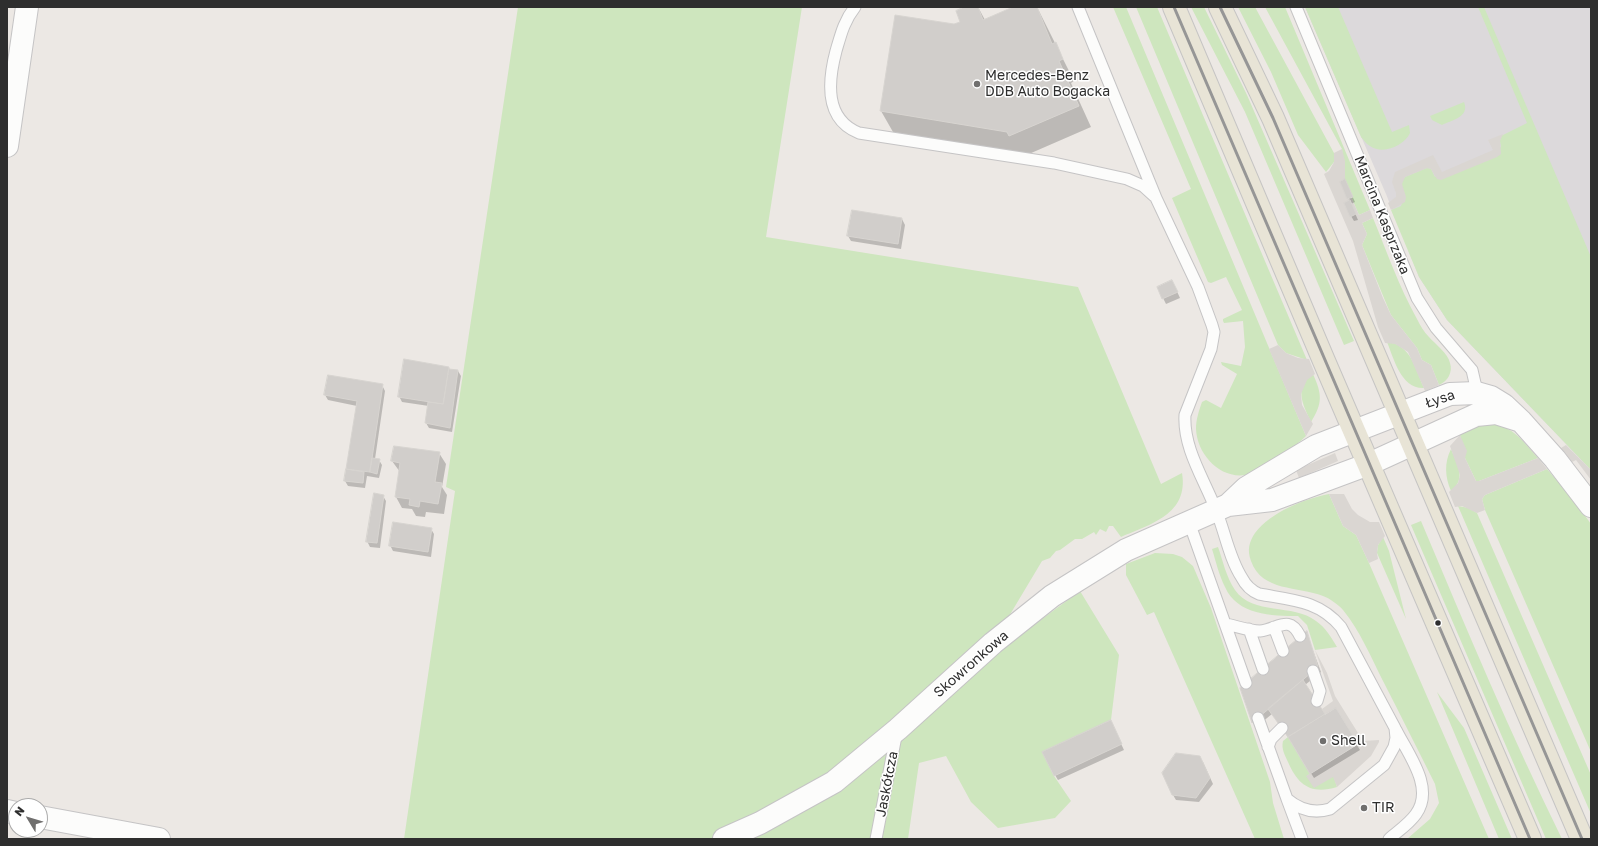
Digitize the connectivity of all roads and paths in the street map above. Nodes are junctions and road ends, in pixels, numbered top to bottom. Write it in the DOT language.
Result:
graph roads {
  1 [pos="27,7"];
  2 [pos="856,7"];
  3 [pos="1078,7"];
  4 [pos="1174,7"];
  5 [pos="1220,7"];
  6 [pos="1296,7"];
  7 [pos="7,146"];
  8 [pos="1156,198"];
  9 [pos="1480,403"];
  10 [pos="1400,414"];
  11 [pos="1355,431"];
  12 [pos="1414,444"];
  13 [pos="1369,464"];
  14 [pos="1591,506"];
  15 [pos="1222,507"];
  16 [pos="1189,522"];
  17 [pos="1226,624"];
  18 [pos="1274,627"];
  19 [pos="1249,629"];
  20 [pos="1300,636"];
  21 [pos="1283,651"];
  22 [pos="1263,669"];
  23 [pos="1313,671"];
  24 [pos="1246,683"];
  25 [pos="1317,700"];
  26 [pos="1258,718"];
  27 [pos="1282,728"];
  28 [pos="1395,728"];
  29 [pos="898,729"];
  30 [pos="1268,747"];
  31 [pos="1287,799"];
  32 [pos="48,818"];
  33 [pos="159,839"];
  34 [pos="724,839"];
  35 [pos="876,839"];
  36 [pos="1302,839"];
  37 [pos="1389,839"];
  38 [pos="1530,839"];
  39 [pos="1582,839"];
  1 -- 7 [label="street"];
  2 -- 8 [label="lane"];
  3 -- 8 [label="lane"];
  4 -- 11 [label="main road"];
  5 -- 10 [label="main road"];
  6 -- 9 [label="lane, Marcina Kasprzaka"];
  8 -- 15 [label="lane"];
  9 -- 10 [label="street, Łysa"];
  9 -- 12 [label="street, Łysa"];
  9 -- 14 [label="street, Łysa"];
  10 -- 11 [label="street, Łysa"];
  10 -- 12 [label="main road"];
  11 -- 13 [label="main road"];
  11 -- 15 [label="street, Skowronkowa"];
  12 -- 13 [label="street, Skowronkowa"];
  12 -- 39 [label="main road"];
  13 -- 15 [label="street, Skowronkowa"];
  13 -- 38 [label="main road"];
  15 -- 16 [label="street, Skowronkowa"];
  15 -- 28 [label="lane"];
  16 -- 17 [label="lane"];
  16 -- 29 [label="street, Skowronkowa"];
  17 -- 19 [label="lane"];
  17 -- 24 [label="lane"];
  18 -- 19 [label="lane"];
  18 -- 20 [label="lane"];
  18 -- 21 [label="lane"];
  19 -- 22 [label="lane"];
  23 -- 25 [label="lane"];
  26 -- 30 [label="lane"];
  27 -- 30 [label="lane"];
  28 -- 31 [label="lane"];
  28 -- 37 [label="lane"];
  29 -- 34 [label="street, Skowronkowa"];
  29 -- 35 [label="lane, Jaskółcza"];
  30 -- 31 [label="lane"];
  31 -- 36 [label="lane"];
  32 -- 33 [label="street"];
}
